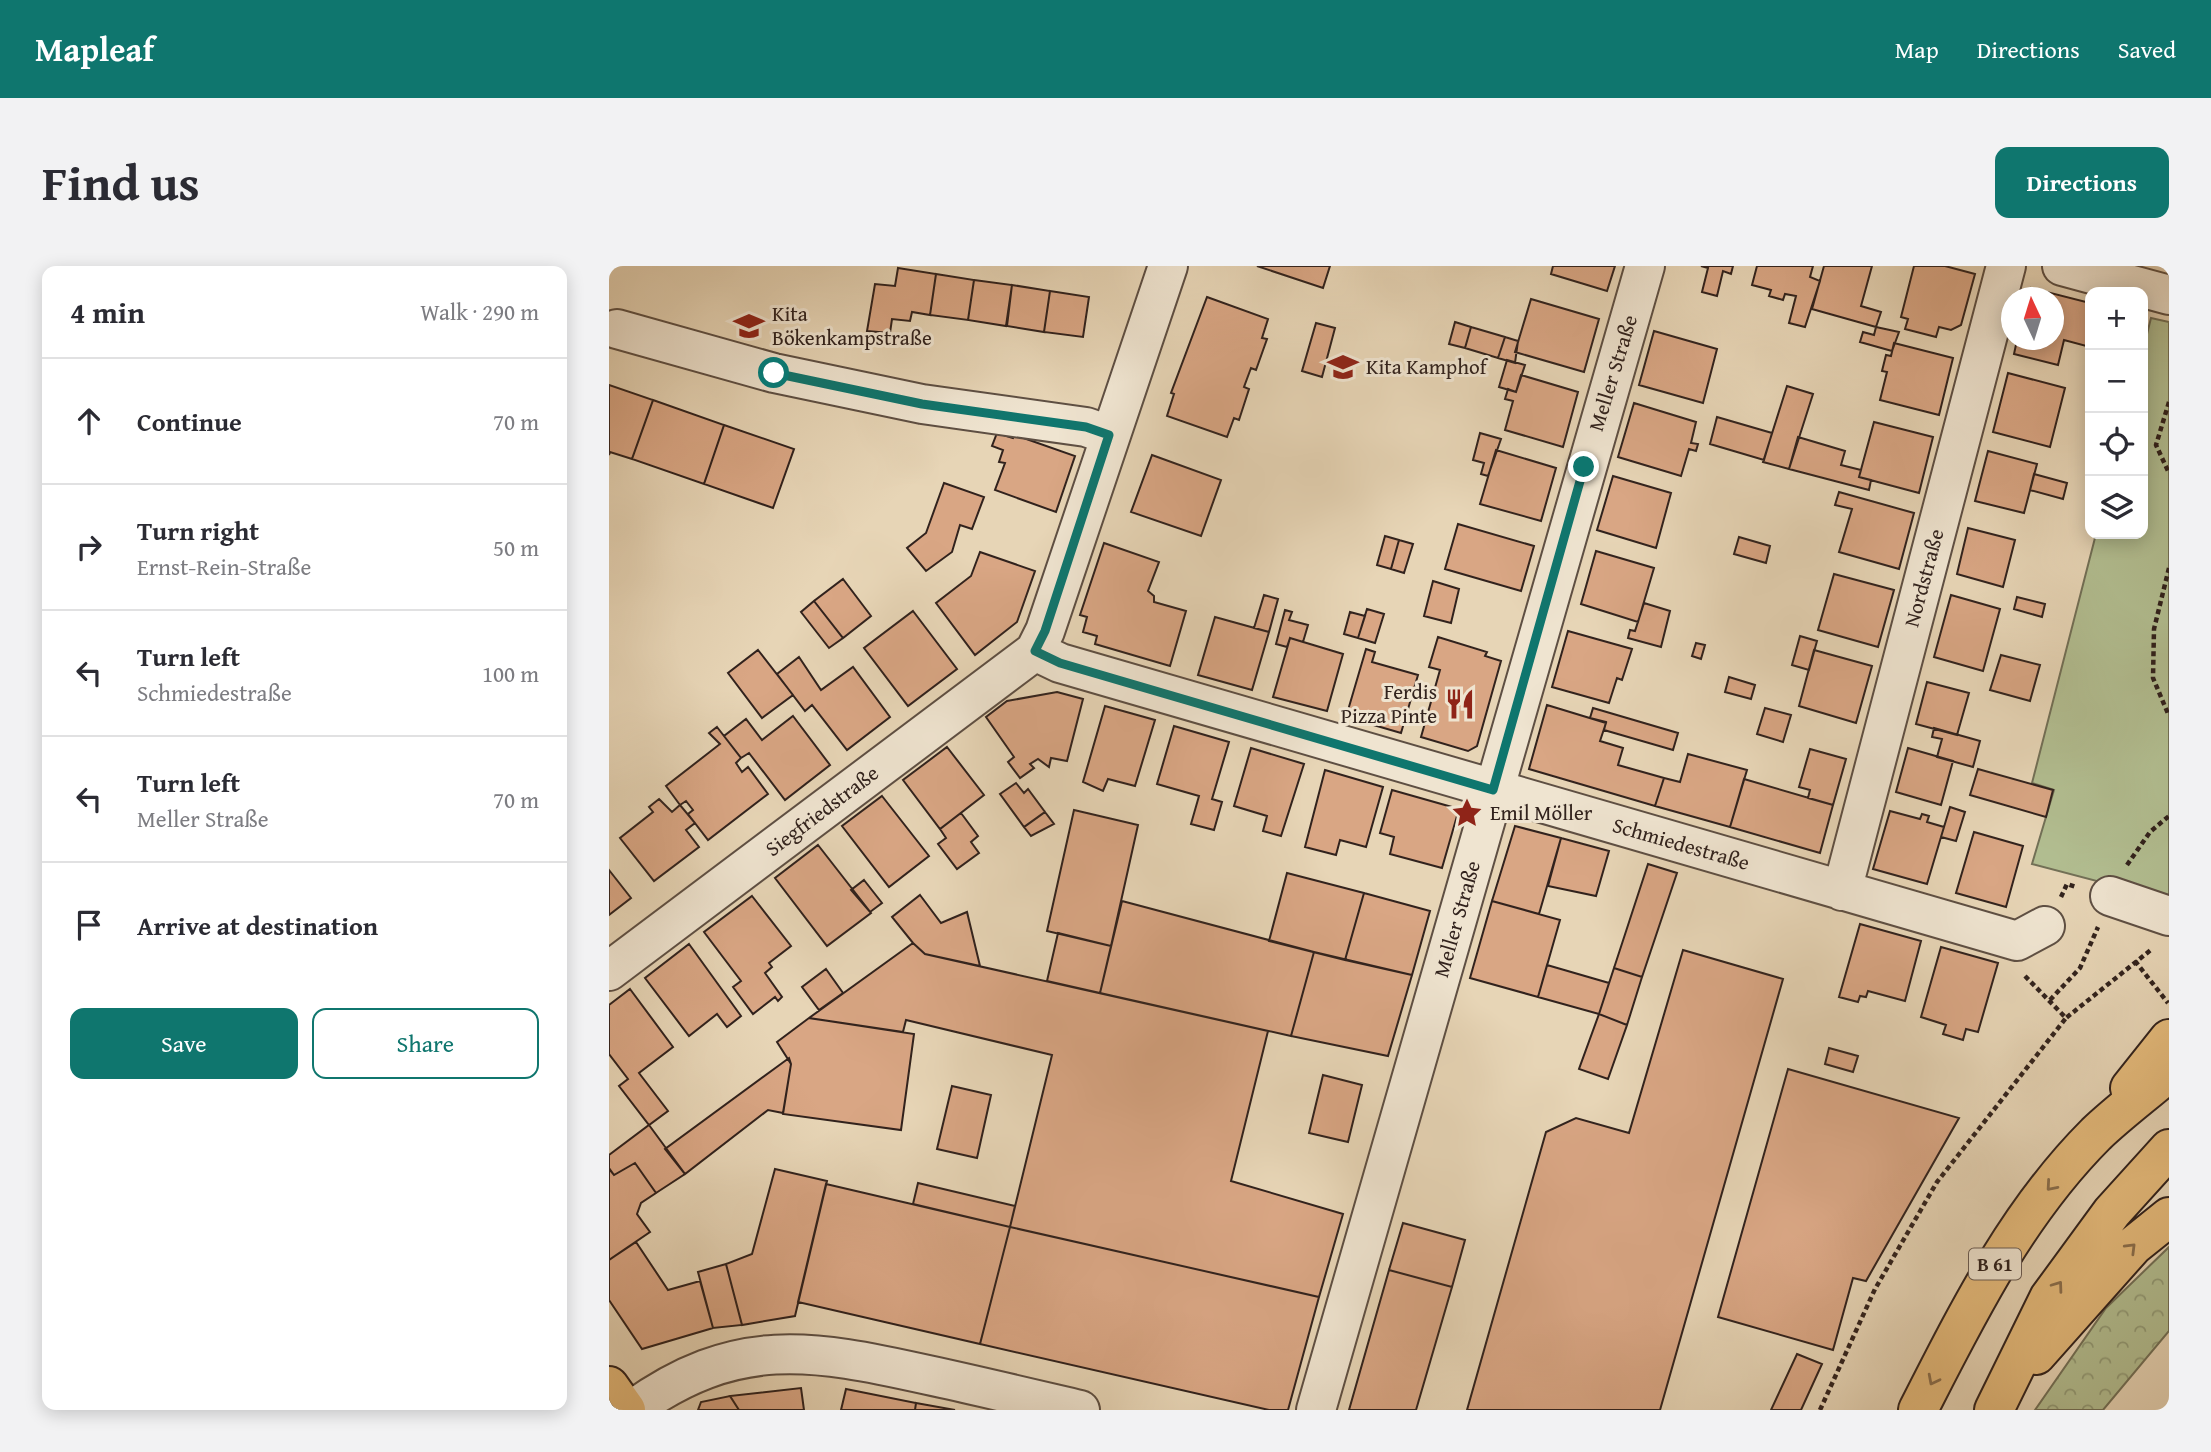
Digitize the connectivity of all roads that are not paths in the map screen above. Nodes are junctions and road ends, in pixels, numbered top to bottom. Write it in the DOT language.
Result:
graph roads {
  1 [pos="1168,266"];
  2 [pos="1645,266"];
  3 [pos="2006,266"];
  4 [pos="2062,266"];
  5 [pos="2169,295"];
  6 [pos="617,329"];
  7 [pos="1109,435"];
  8 [pos="1035,651"];
  9 [pos="1493,790"];
  10 [pos="1842,891"];
  11 [pos="2110,896"];
  12 [pos="2168,931"];
  13 [pos="2031,934"];
  14 [pos="609,971"];
  15 [pos="2169,1039"];
  16 [pos="2169,1072"];
  17 [pos="2096,1135"];
  18 [pos="2169,1149"];
  19 [pos="2169,1217"];
  20 [pos="609,1386"];
  21 [pos="1999,1400"];
  22 [pos="626,1410"];
  23 [pos="632,1410"];
  24 [pos="1080,1410"];
  25 [pos="1316,1410"];
  26 [pos="1918,1410"];
  1 -- 7 [label="street"];
  2 -- 9 [label="street, Meller Straße"];
  3 -- 10 [label="street, Nordstraße"];
  4 -- 5 [label="street"];
  6 -- 7 [label="street"];
  7 -- 8 [label="street"];
  8 -- 9 [label="street, Schmiedestraße"];
  8 -- 14 [label="street, Siegfriedstraße"];
  9 -- 10 [label="street, Schmiedestraße"];
  9 -- 25 [label="street, Meller Straße"];
  10 -- 13 [label="street, Schmiedestraße"];
  11 -- 12 [label="street"];
  15 -- 17 [label="main road"];
  16 -- 17 [label="main road, B 61"];
  17 -- 26 [label="main road, B 61, one-way"];
  21 -- 18 [label="main road, one-way"];
  21 -- 19 [label="main road, one-way"];
  20 -- 22 [label="main road"];
  23 -- 24 [label="street"];
}
